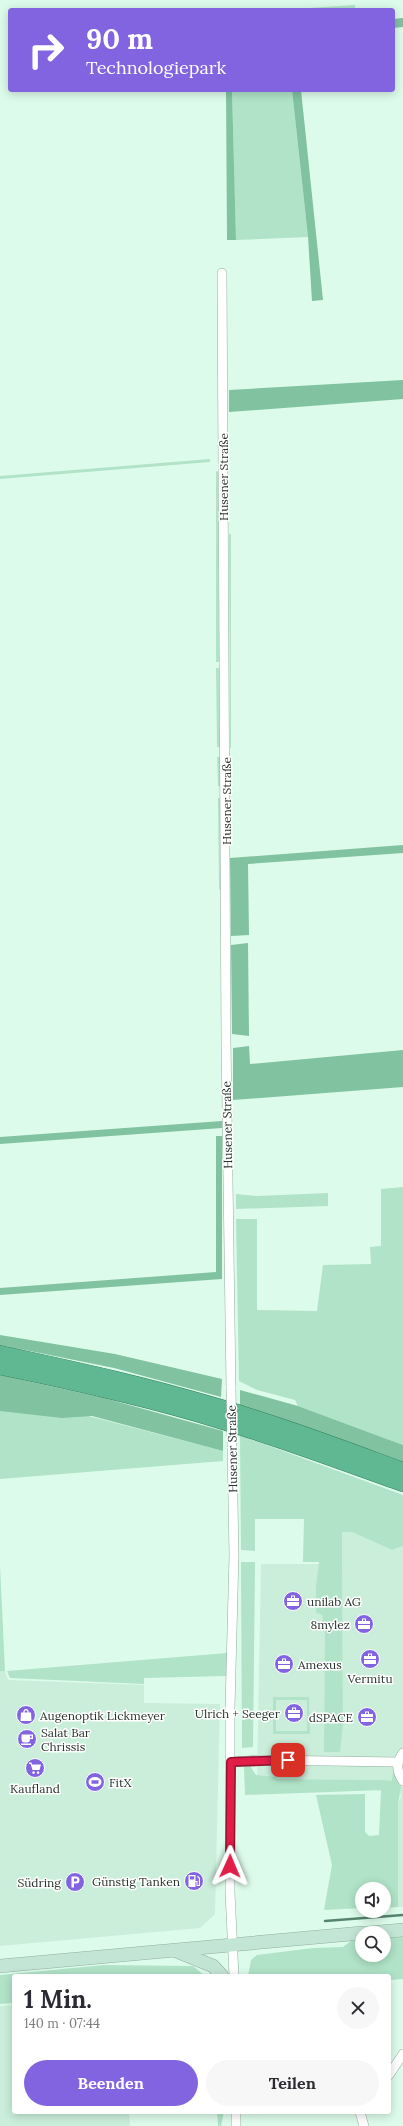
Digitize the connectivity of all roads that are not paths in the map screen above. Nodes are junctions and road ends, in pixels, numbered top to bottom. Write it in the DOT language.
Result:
graph roads {
  1 [pos="222,273"];
  2 [pos="0,1353"];
  3 [pos="0,1367"];
  4 [pos="403,1470"];
  5 [pos="403,1484"];
  6 [pos="403,1753"];
  7 [pos="231,1762"];
  8 [pos="398,1762"];
  9 [pos="403,1781"];
  10 [pos="403,1930"];
  11 [pos="391,1931"];
  12 [pos="355,1935"];
  13 [pos="232,1944"];
  14 [pos="172,1950"];
  15 [pos="0,1966"];
  16 [pos="220,1974"];
  17 [pos="234,1974"];
  18 [pos="403,2054"];
  19 [pos="391,2072"];
  20 [pos="236,2114"];
  21 [pos="362,2114"];
  22 [pos="236,2126"];
  23 [pos="364,2126"];
  1 -- 7 [label="street, Husener Straße, bridge"];
  2 -- 4 [label="highway"];
  3 -- 5 [label="highway"];
  6 -- 8 [label="street"];
  7 -- 8 [label="street"];
  7 -- 13 [label="street, Husener Straße"];
  8 -- 9 [label="street"];
  10 -- 11 [label="main road"];
  12 -- 13 [label="main road"];
  13 -- 14 [label="main road"];
  13 -- 17 [label="street, Husener Straße"];
  14 -- 15 [label="main road"];
  14 -- 16 [label="main road"];
  18 -- 19 [label="street"];
  20 -- 22 [label="street"];
  21 -- 23 [label="street"];
}
